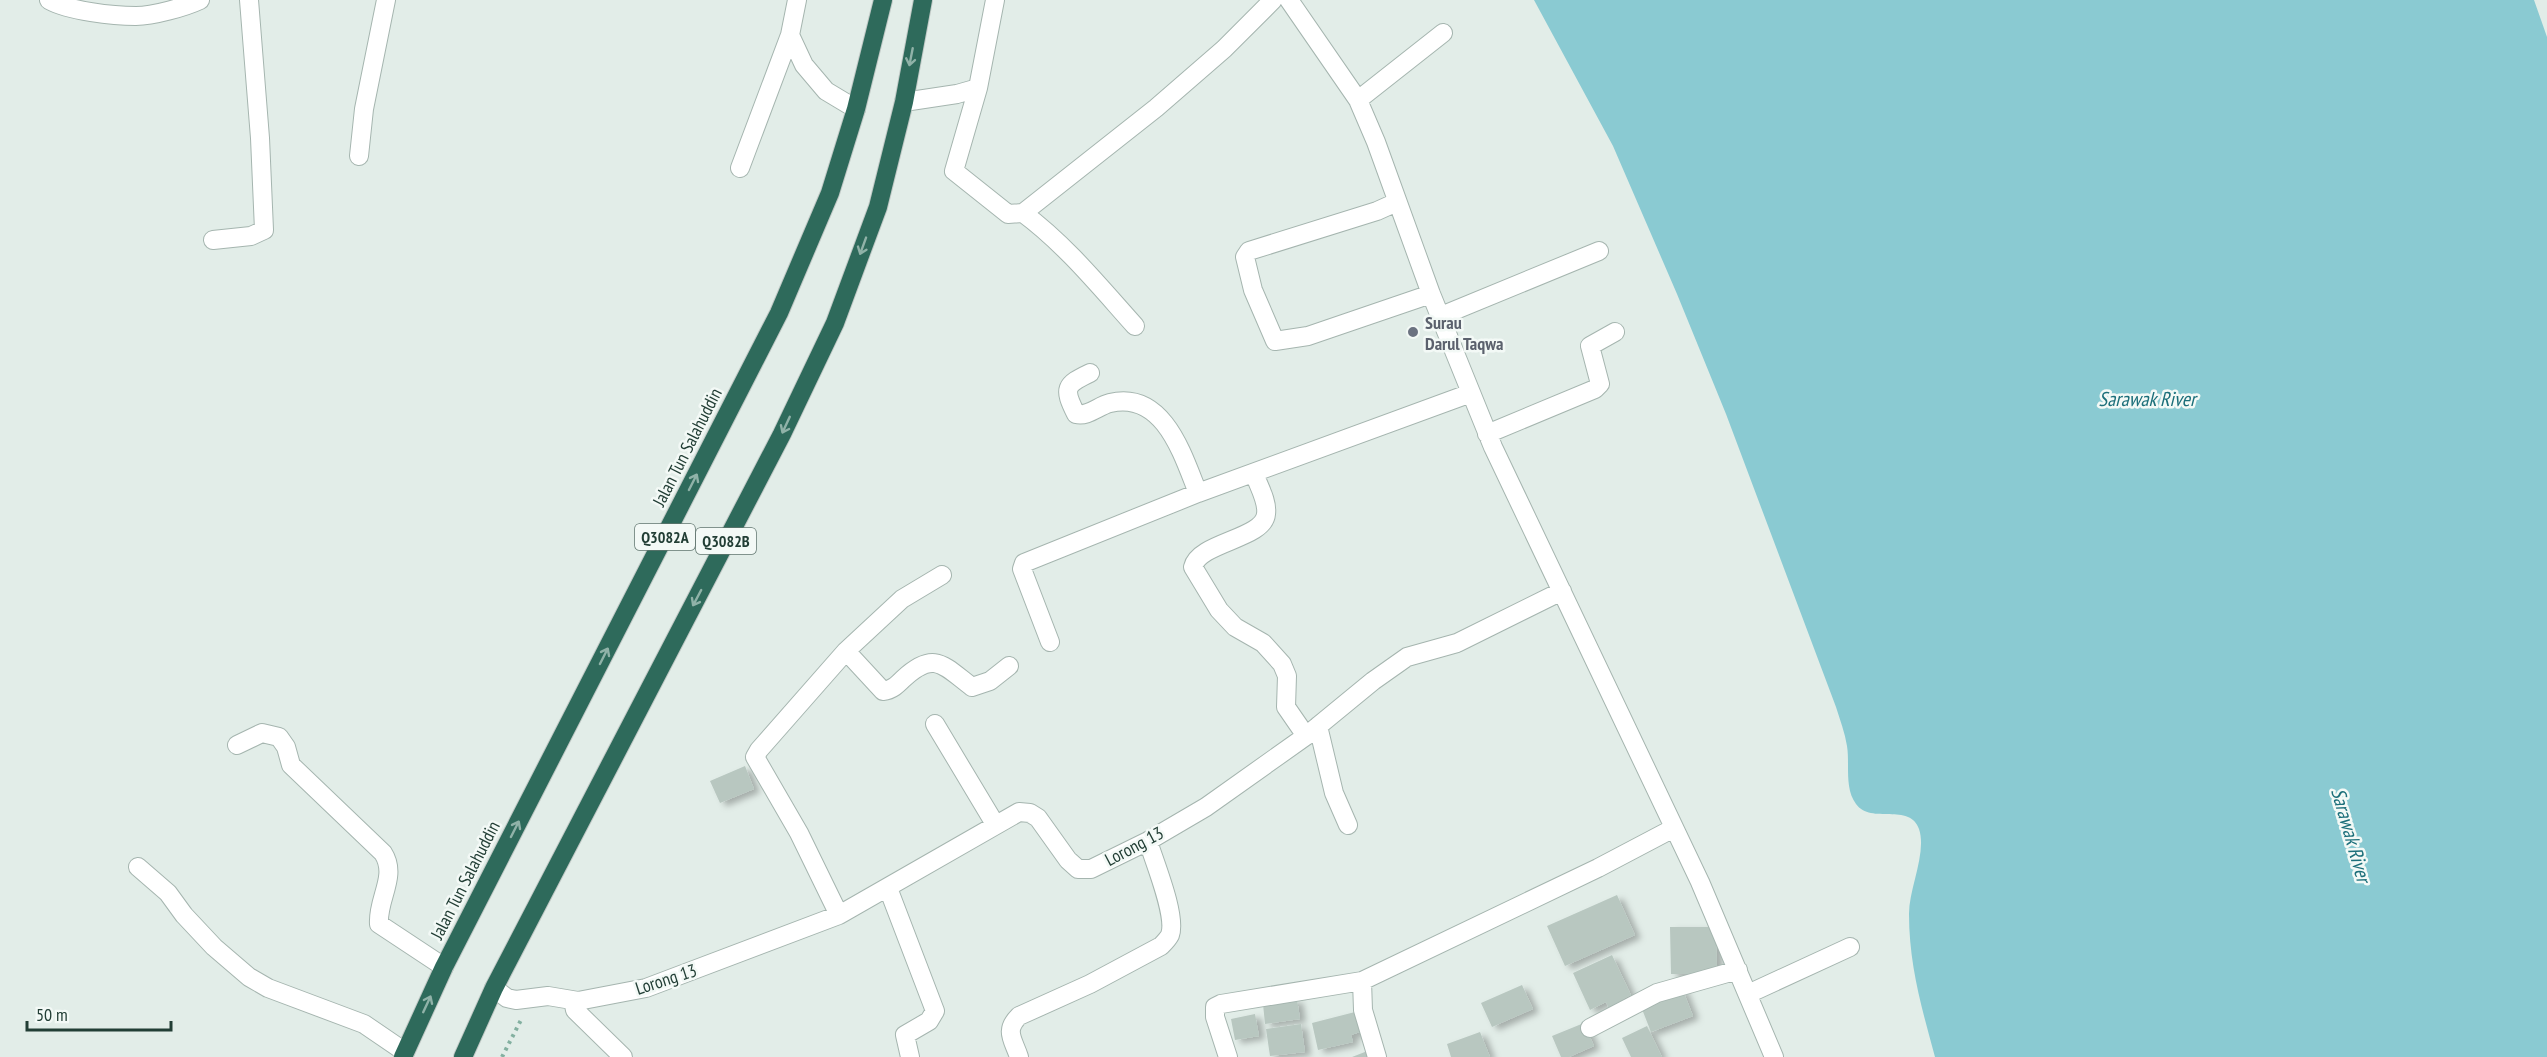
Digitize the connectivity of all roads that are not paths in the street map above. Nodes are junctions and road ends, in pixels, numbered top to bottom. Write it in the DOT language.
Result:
graph roads {
  1 [pos="49,0"];
  2 [pos="200,0"];
  3 [pos="249,0"];
  4 [pos="386,0"];
  5 [pos="797,0"];
  6 [pos="883,0"];
  7 [pos="923,0"];
  8 [pos="995,0"];
  9 [pos="1273,0"];
  10 [pos="1288,0"];
  11 [pos="1443,33"];
  12 [pos="790,35"];
  13 [pos="978,88"];
  14 [pos="1358,99"];
  15 [pos="904,102"];
  16 [pos="856,110"];
  17 [pos="359,156"];
  18 [pos="740,168"];
  19 [pos="1397,202"];
  20 [pos="1023,213"];
  21 [pos="213,240"];
  22 [pos="1599,251"];
  23 [pos="1431,294"];
  24 [pos="1441,316"];
  25 [pos="1135,326"];
  26 [pos="1615,332"];
  27 [pos="1090,373"];
  28 [pos="1471,393"];
  29 [pos="1487,434"];
  30 [pos="1254,473"];
  31 [pos="1198,493"];
  32 [pos="942,574"];
  33 [pos="1562,591"];
  34 [pos="1050,642"];
  35 [pos="846,651"];
  36 [pos="1009,666"];
  37 [pos="935,724"];
  38 [pos="1312,731"];
  39 [pos="237,745"];
  40 [pos="995,824"];
  41 [pos="1348,825"];
  42 [pos="1674,828"];
  43 [pos="1148,841"];
  44 [pos="138,867"];
  45 [pos="888,888"];
  46 [pos="839,915"];
  47 [pos="1850,947"];
  48 [pos="444,967"];
  49 [pos="1738,970"];
  50 [pos="1362,981"];
  51 [pos="494,988"];
  52 [pos="1748,994"];
  53 [pos="571,1000"];
  54 [pos="1590,1028"];
  55 [pos="404,1055"];
  56 [pos="463,1057"];
  57 [pos="623,1057"];
  58 [pos="910,1057"];
  59 [pos="1019,1057"];
  60 [pos="1228,1057"];
  61 [pos="1377,1057"];
  62 [pos="1774,1057"];
  1 -- 2 [label="street"];
  3 -- 21 [label="street"];
  4 -- 17 [label="street"];
  5 -- 12 [label="street"];
  6 -- 16 [label="highway, Jalan Tun Salahuddin / Q3082A"];
  7 -- 15 [label="highway, Q3082B, one-way"];
  8 -- 13 [label="street"];
  9 -- 20 [label="street"];
  10 -- 14 [label="street"];
  11 -- 14 [label="street"];
  12 -- 16 [label="street"];
  12 -- 18 [label="street"];
  13 -- 15 [label="street"];
  13 -- 20 [label="street"];
  14 -- 19 [label="street"];
  15 -- 51 [label="highway, Q3082B, one-way"];
  48 -- 16 [label="highway, Jalan Tun Salahuddin / Q3082A, one-way"];
  19 -- 23 [label="street"];
  19 -- 23 [label="street"];
  20 -- 25 [label="street"];
  22 -- 24 [label="street"];
  23 -- 24 [label="street"];
  24 -- 28 [label="street"];
  26 -- 29 [label="street"];
  27 -- 31 [label="street"];
  28 -- 29 [label="street"];
  28 -- 30 [label="street"];
  29 -- 33 [label="street"];
  30 -- 31 [label="street"];
  30 -- 38 [label="street"];
  31 -- 34 [label="street"];
  32 -- 35 [label="street"];
  33 -- 38 [label="street, Lorong 13"];
  33 -- 42 [label="street"];
  35 -- 36 [label="street"];
  35 -- 46 [label="street"];
  37 -- 40 [label="street"];
  38 -- 41 [label="street"];
  38 -- 43 [label="street, Lorong 13"];
  39 -- 48 [label="street"];
  40 -- 43 [label="street, Lorong 13"];
  40 -- 45 [label="street, Lorong 13"];
  42 -- 49 [label="street"];
  42 -- 50 [label="street"];
  43 -- 59 [label="street"];
  44 -- 55 [label="street"];
  45 -- 46 [label="street, Lorong 13"];
  45 -- 58 [label="street"];
  46 -- 53 [label="street, Lorong 13"];
  47 -- 52 [label="street"];
  55 -- 48 [label="highway, Jalan Tun Salahuddin / Q3082A, one-way"];
  49 -- 52 [label="street"];
  49 -- 54 [label="street"];
  50 -- 60 [label="street"];
  50 -- 61 [label="street"];
  51 -- 53 [label="street, Lorong 13"];
  51 -- 56 [label="highway, Q3082B"];
  52 -- 62 [label="street"];
  53 -- 57 [label="street"];
}
